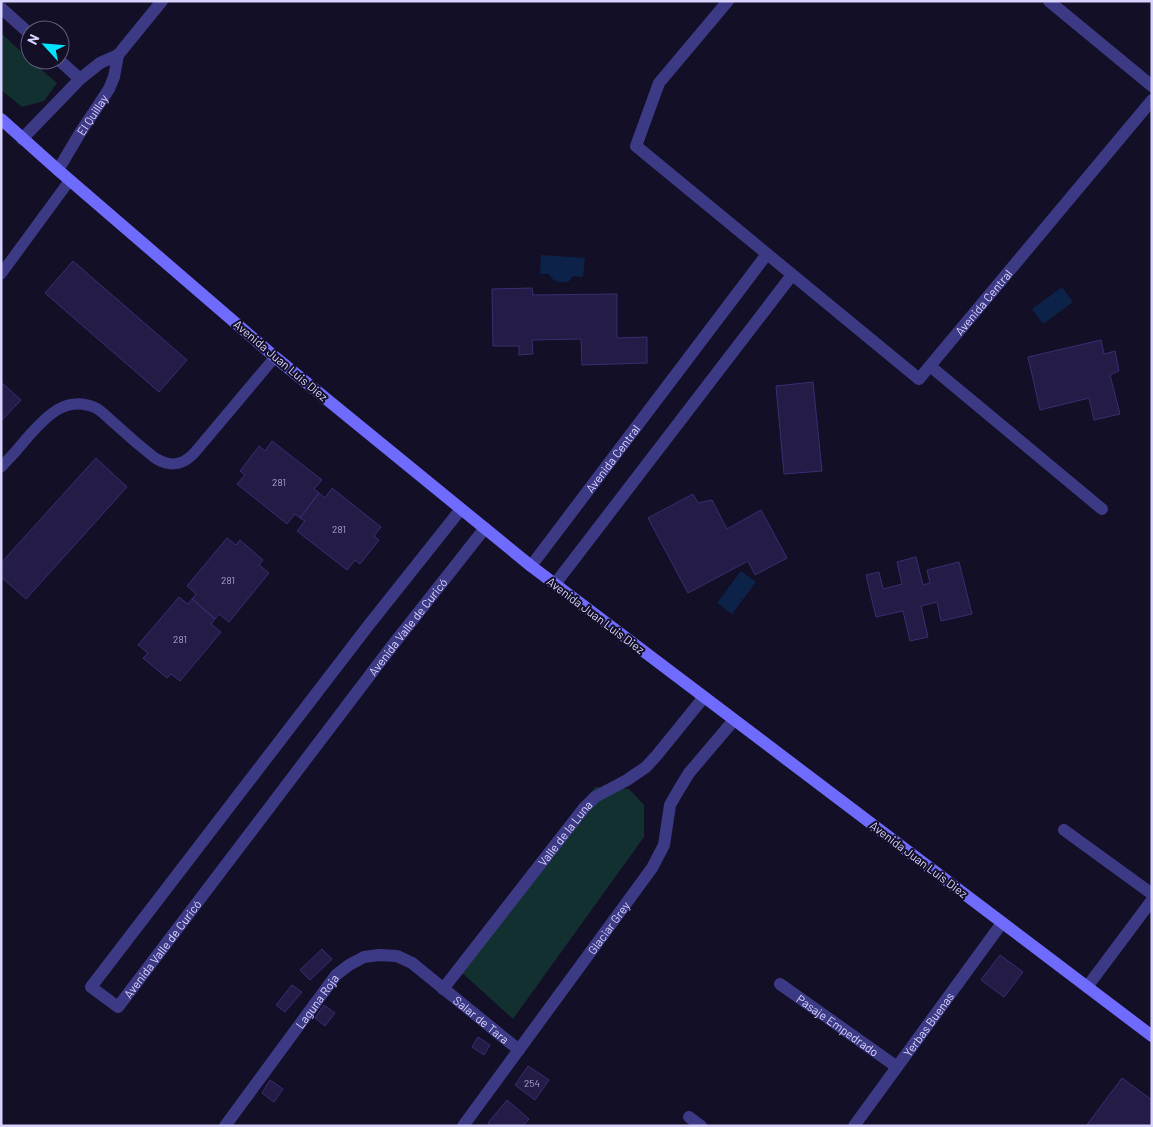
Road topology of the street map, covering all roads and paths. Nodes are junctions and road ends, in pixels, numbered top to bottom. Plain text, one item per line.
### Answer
1 (162, 1) edge
2 (728, 1) edge
3 (1048, 1) edge
4 (1, 8) edge
5 (20, 25) edge
6 (118, 55) junction
7 (70, 70) edge
8 (80, 79) junction
9 (1152, 86) edge
10 (1152, 100) edge
11 (1, 119) edge
12 (22, 139) junction
13 (58, 170) junction
14 (70, 180) junction
15 (767, 254) junction
16 (1, 274) edge
17 (792, 275) junction
18 (275, 357) junction
19 (930, 366) junction
20 (1, 467) edge
21 (1102, 508) dead end
22 (461, 509) junction
23 (485, 528) junction
24 (531, 566) junction
25 (555, 584) junction
26 (704, 697) junction
27 (734, 720) junction
28 (1064, 830) dead end
29 (1152, 894) edge
30 (1152, 900) edge
31 (1002, 923) junction
32 (780, 984) dead end
33 (1087, 987) junction
34 (443, 989) junction
35 (1152, 1036) edge
36 (520, 1050) junction
37 (897, 1067) junction
38 (689, 1117) dead end
39 (225, 1126) edge
40 (463, 1126) edge
41 (701, 1126) edge
42 (854, 1126) edge

1 - 6 street, El Quillay
2 - 15 street, Avenida Central
3 - 9 street
4 - 5 street
6 - 8 street, El Quillay
6 - 13 street, El Quillay
7 - 8 street
8 - 12 street, El Quillay
10 - 19 street, Avenida Central
11 - 12 main road, Avenida Juan Luis Diez
12 - 13 main road, Avenida Juan Luis Diez
13 - 14 main road, Avenida Juan Luis Diez
14 - 16 lane
14 - 18 main road, Avenida Juan Luis Diez
15 - 17 street, Avenida Central
15 - 24 street, Avenida Central
17 - 19 street, Avenida Central
17 - 25 street
18 - 20 lane
18 - 22 main road, Avenida Juan Luis Diez
19 - 21 street
22 - 23 main road, Avenida Juan Luis Diez
22 - 23 street, Avenida Valle de Curicó
23 - 24 main road, Avenida Juan Luis Diez
24 - 25 main road, Avenida Juan Luis Diez
25 - 26 main road, Avenida Juan Luis Diez
26 - 27 main road, Avenida Juan Luis Diez
26 - 34 street, Valle de la Luna
27 - 31 main road, Avenida Juan Luis Diez
27 - 36 street, Glaciar Grey
28 - 29 street
30 - 33 street
31 - 33 main road, Avenida Juan Luis Diez
31 - 37 street, Yerbas Buenas
32 - 37 street, Pasaje Empedrado
33 - 35 main road, Avenida Juan Luis Diez
34 - 36 street, Salar de Tara
34 - 39 street, Laguna Roja
36 - 40 street, Glaciar Grey
37 - 42 street, Yerbas Buenas
38 - 41 street

